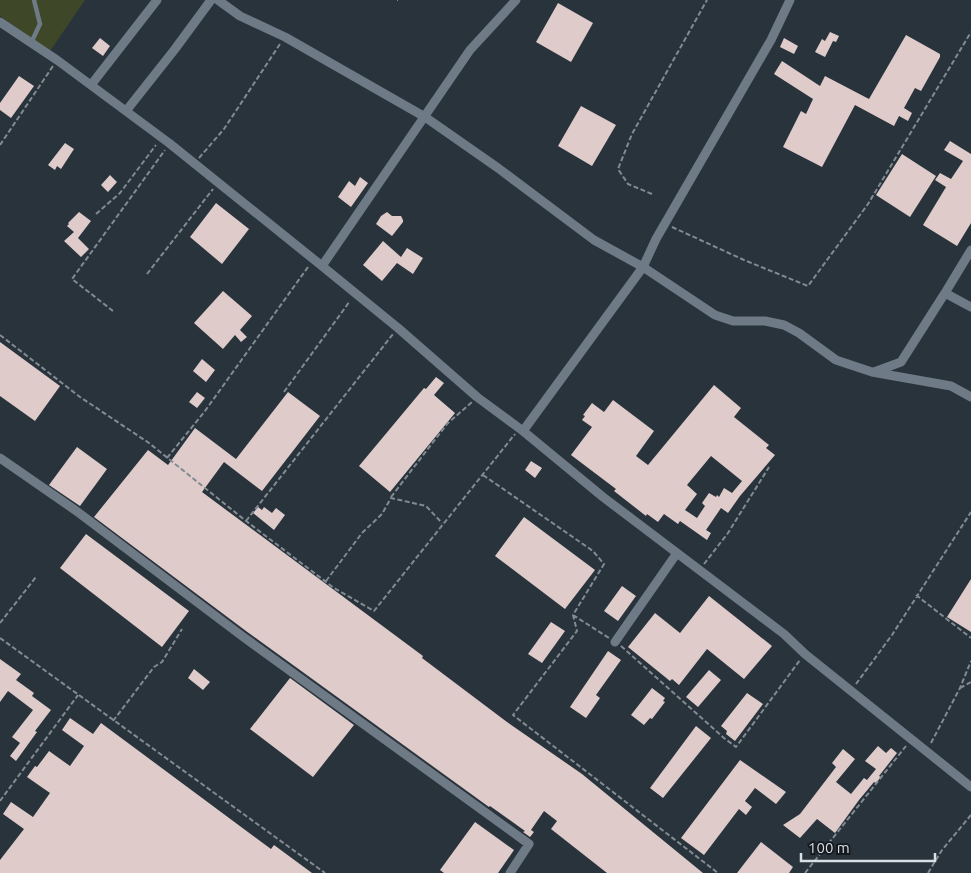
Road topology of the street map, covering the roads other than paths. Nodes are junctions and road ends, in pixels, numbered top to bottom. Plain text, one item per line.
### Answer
1 (34, 0) edge
2 (157, 0) edge
3 (211, 0) edge
4 (218, 0) edge
5 (516, 0) edge
6 (790, 0) edge
7 (0, 22) edge
8 (31, 43) junction
9 (91, 85) junction
10 (126, 110) junction
11 (425, 117) junction
12 (971, 250) edge
13 (322, 266) junction
14 (643, 267) junction
15 (945, 293) junction
16 (971, 307) edge
17 (872, 372) junction
18 (971, 397) edge
19 (521, 430) junction
20 (0, 458) edge
21 (677, 553) junction
22 (615, 642) road end
23 (971, 787) edge
24 (510, 873) edge

1 - 8 lane
2 - 9 street
3 - 10 street
4 - 11 street
5 - 11 street
6 - 14 street
7 - 8 street
8 - 9 street
9 - 10 street
10 - 13 street
11 - 13 street
11 - 14 street
12 - 15 street
13 - 19 street
14 - 17 street
14 - 19 street
15 - 16 street
15 - 17 street
17 - 18 street
19 - 21 street
20 - 24 street
21 - 22 street
21 - 23 street

